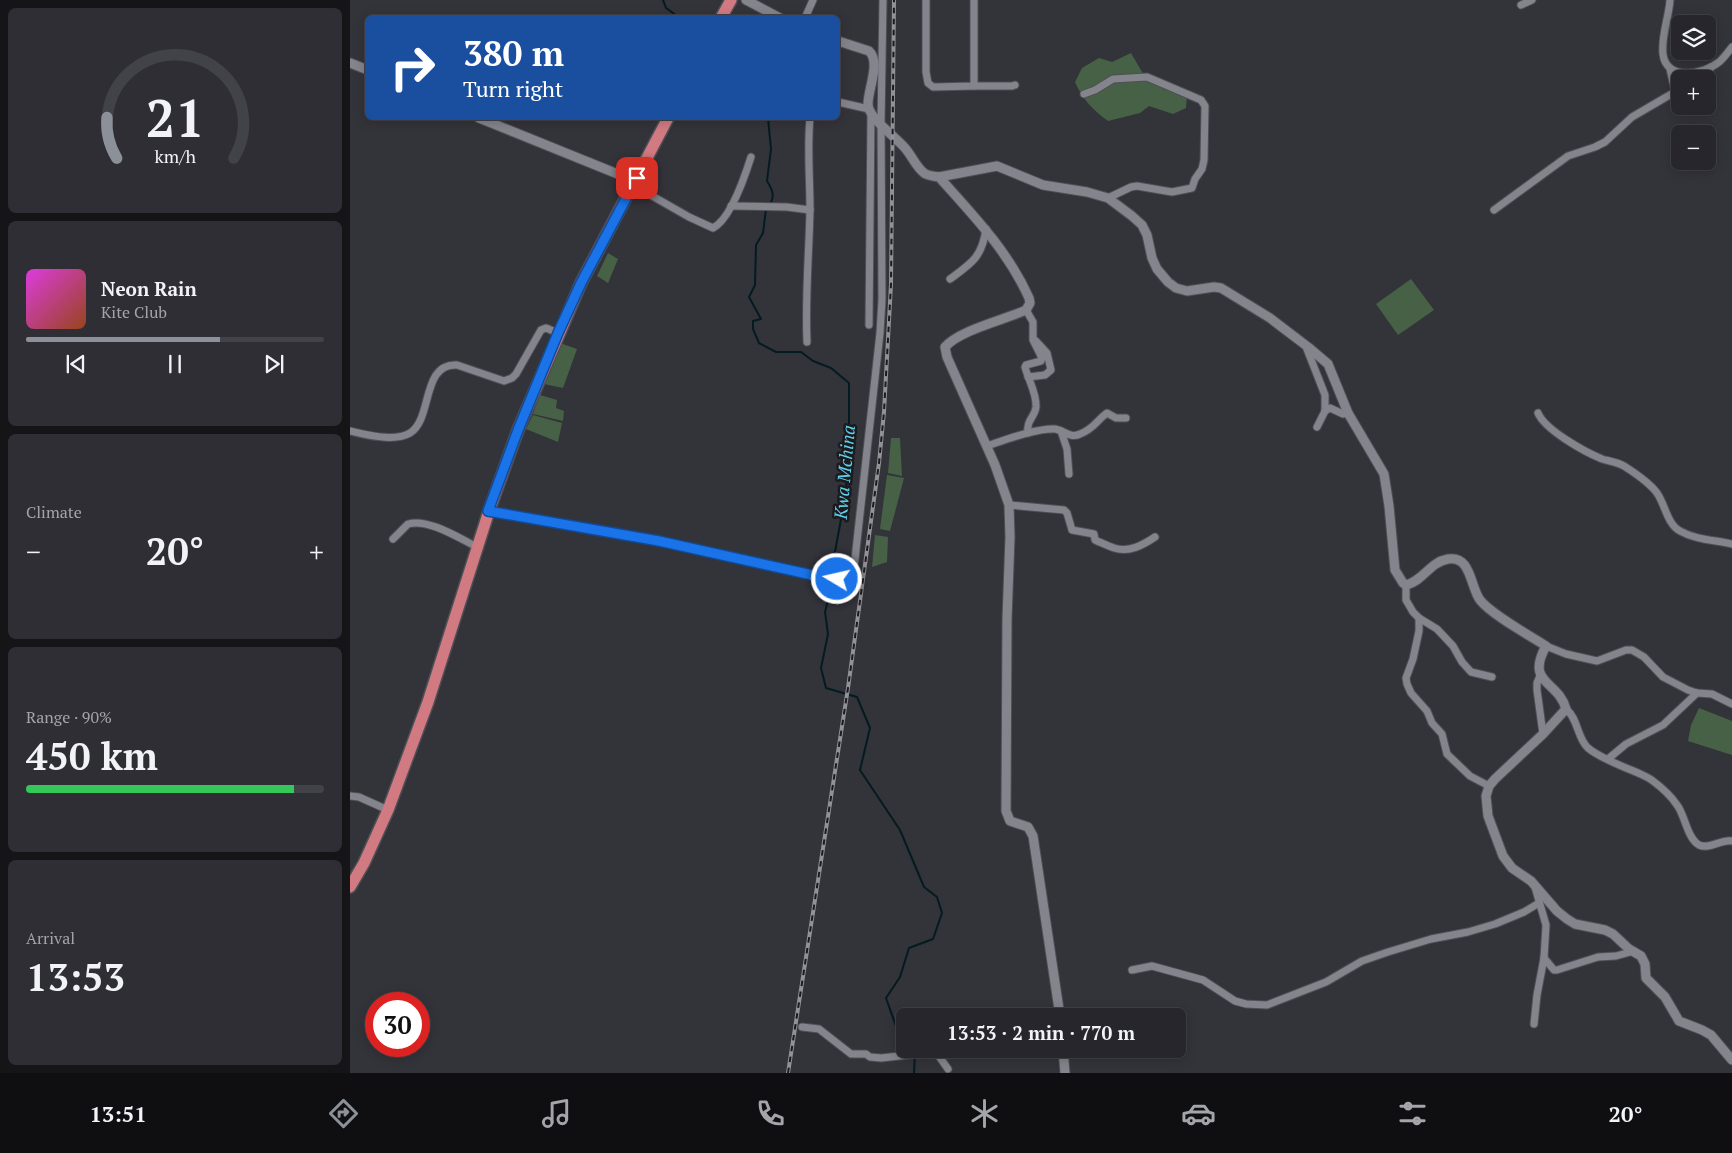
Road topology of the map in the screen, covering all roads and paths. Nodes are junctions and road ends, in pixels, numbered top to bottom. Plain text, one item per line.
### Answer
1 (731, 0) edge
2 (746, 0) edge
3 (813, 0) edge
4 (883, 0) edge
5 (926, 0) edge
6 (974, 0) edge
7 (1532, 0) edge
8 (1670, 0) edge
9 (1521, 5) dead end
10 (723, 15) edge
11 (774, 15) edge
12 (806, 15) edge
13 (840, 42) edge
14 (1732, 47) edge
15 (350, 63) edge
16 (1711, 67) junction
17 (1670, 68) joint
18 (365, 69) edge
19 (1710, 70) edge
20 (1015, 84) dead end
21 (974, 86) junction
22 (1084, 94) dead end
23 (1671, 94) edge
24 (840, 103) edge
25 (870, 111) junction
26 (484, 120) edge
27 (667, 120) edge
28 (810, 120) edge
29 (881, 123) junction
30 (752, 157) dead end
31 (939, 177) junction
32 (634, 183) junction
33 (1108, 198) junction
34 (731, 206) junction
35 (810, 210) junction
36 (1494, 210) dead end
37 (986, 229) junction
38 (950, 279) dead end
39 (1026, 310) junction
40 (870, 325) dead end
41 (558, 333) junction
42 (1033, 336) junction
43 (807, 342) dead end
44 (1304, 344) junction
45 (1028, 377) junction
46 (1325, 410) junction
47 (1348, 413) junction
48 (1538, 413) dead end
49 (1126, 418) dead end
50 (1317, 427) dead end
51 (350, 431) edge
52 (1060, 431) junction
53 (1028, 433) junction
54 (987, 446) junction
55 (1069, 474) dead end
56 (1009, 506) junction
57 (488, 511) junction
58 (1155, 538) dead end
59 (393, 539) dead end
60 (1732, 544) edge
61 (477, 547) junction
62 (1406, 585) junction
63 (1418, 618) junction
64 (1546, 646) junction
65 (1540, 676) junction
66 (1492, 677) dead end
67 (1697, 693) junction
68 (1732, 704) edge
69 (1566, 709) junction
70 (1543, 734) junction
71 (1608, 759) junction
72 (1489, 786) junction
73 (350, 796) edge
74 (388, 810) junction
75 (1732, 841) edge
76 (1535, 887) junction
77 (350, 888) edge
78 (1539, 903) junction
79 (1634, 951) junction
80 (1544, 958) junction
81 (1132, 970) dead end
82 (1059, 1008) edge
83 (1534, 1024) dead end
84 (802, 1027) dead end
85 (1064, 1058) edge
86 (1732, 1060) edge
87 (948, 1069) dead end
88 (1065, 1073) edge

1 - 10 highway
2 - 11 street
3 - 12 street
4 - 29 street
5 - 21 street
6 - 21 street
7 - 9 street
8 - 17 street
13 - 25 street
14 - 16 street
15 - 18 street
16 - 17 street
16 - 19 street
20 - 21 street
22 - 33 street
23 - 36 street
24 - 25 street
25 - 29 street
25 - 40 street
26 - 32 street
27 - 32 highway
28 - 35 street
29 - 31 street
29 - 57 street
30 - 34 street
31 - 33 street
31 - 37 street
32 - 34 street
32 - 41 highway
33 - 44 street
34 - 35 street
35 - 43 street
37 - 38 street
37 - 39 street
39 - 42 street
39 - 54 street
41 - 51 street
41 - 57 highway
42 - 45 street
42 - 45 street
44 - 46 street
44 - 47 street
45 - 53 street
46 - 47 street
46 - 50 street
47 - 62 street
48 - 60 street
49 - 52 street
52 - 53 street
52 - 55 street
53 - 54 street
54 - 56 street
56 - 58 street
56 - 82 street
57 - 61 highway
59 - 61 street
61 - 74 highway
62 - 63 street
62 - 64 street
63 - 66 street
63 - 72 street
64 - 65 street
64 - 67 street
65 - 69 street
65 - 70 street
67 - 68 street
67 - 71 street
69 - 70 street
69 - 71 street
70 - 72 street
71 - 75 street
72 - 76 street
73 - 74 street
74 - 77 highway
76 - 78 street
76 - 79 street
78 - 80 street
78 - 81 street
79 - 80 street
79 - 86 street
80 - 83 street
84 - 87 street
85 - 88 street

